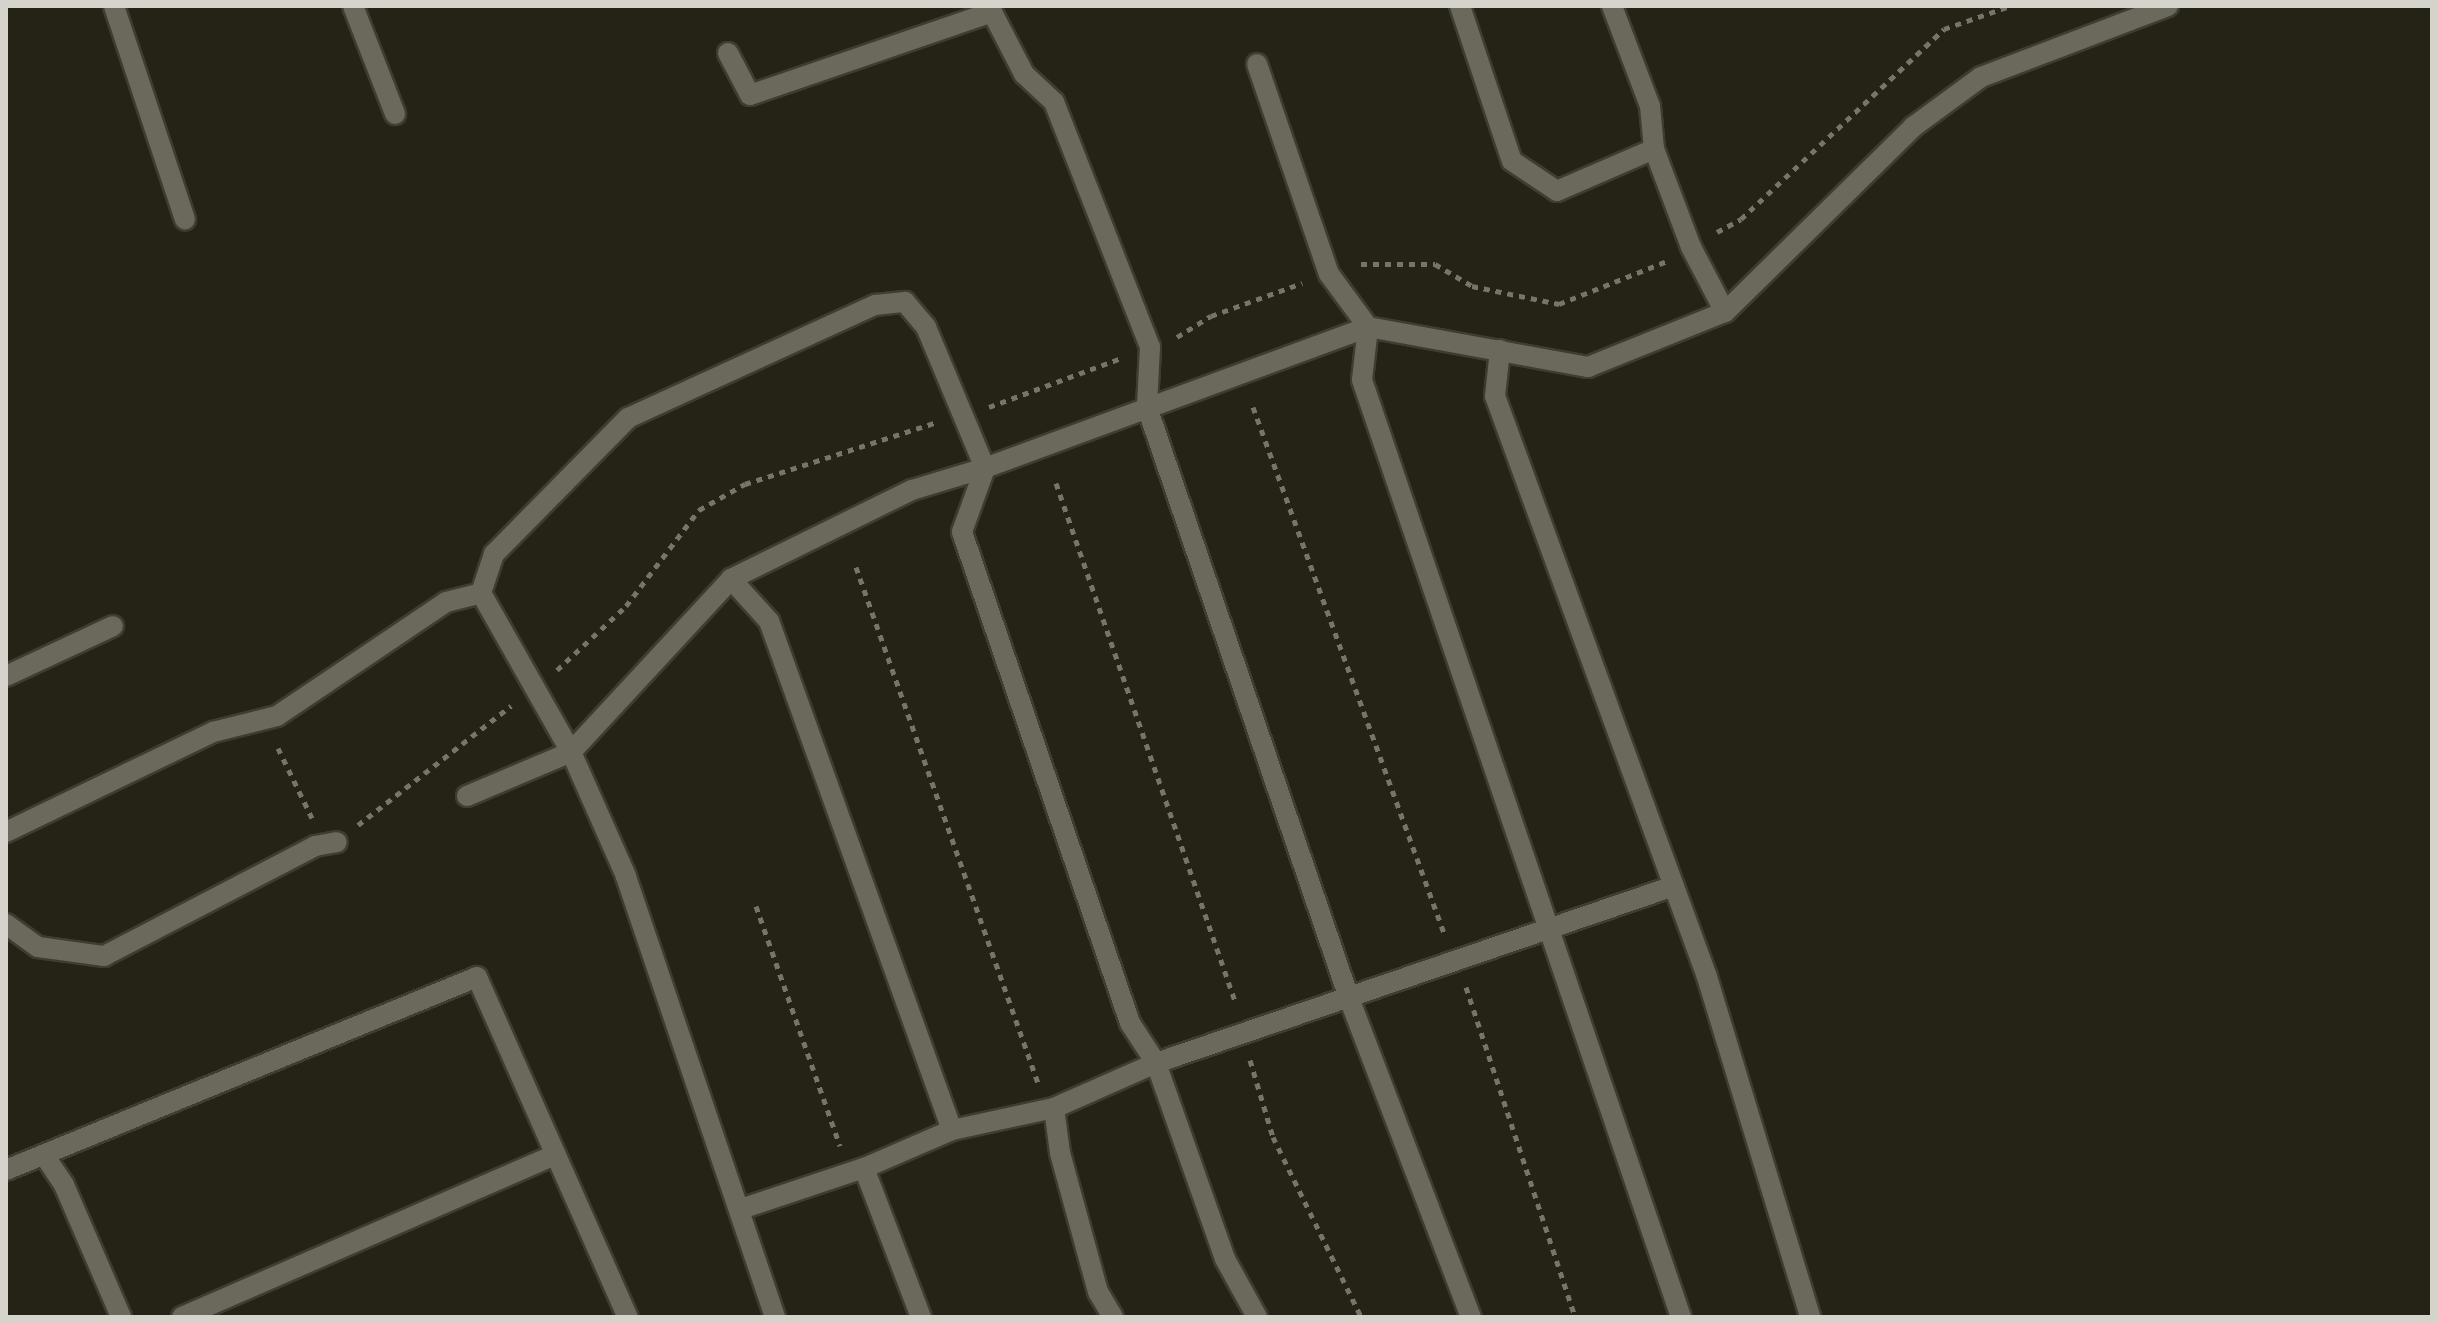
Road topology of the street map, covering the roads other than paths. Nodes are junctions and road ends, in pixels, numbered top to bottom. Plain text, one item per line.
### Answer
1 (114, 6) edge
2 (353, 6) edge
3 (1460, 6) edge
4 (1612, 6) edge
5 (2168, 6) edge
6 (728, 53) dead end
7 (1257, 64) dead end
8 (395, 114) dead end
9 (1654, 149) junction
10 (185, 220) dead end
11 (1725, 312) junction
12 (1368, 327) junction
13 (1500, 350) junction
14 (1147, 407) junction
15 (985, 468) junction
16 (731, 579) junction
17 (481, 593) junction
18 (113, 626) dead end
19 (6, 676) edge
20 (571, 752) junction
21 (467, 796) dead end
22 (6, 832) edge
23 (337, 842) road end
24 (1674, 886) junction
25 (6, 924) edge
26 (1549, 929) junction
27 (1349, 998) junction
28 (1156, 1063) junction
29 (1054, 1108) junction
30 (952, 1130) junction
31 (44, 1155) junction
32 (555, 1155) junction
33 (864, 1168) junction
34 (6, 1170) edge
35 (741, 1209) junction
36 (121, 1317) edge
37 (182, 1317) edge
38 (628, 1317) edge
39 (775, 1317) edge
40 (921, 1317) edge
41 (1113, 1317) edge
42 (1257, 1317) edge
43 (1471, 1317) edge
44 (1681, 1317) edge
45 (1810, 1317) edge

1 - 10 street
2 - 8 street
3 - 9 street
4 - 9 street
5 - 11 street
6 - 14 street
7 - 12 street
9 - 11 street
11 - 13 street
12 - 13 street
12 - 14 street
12 - 26 street
13 - 24 street
14 - 15 street
14 - 27 street
15 - 16 street
15 - 17 street
15 - 28 street
16 - 20 street
16 - 30 street
17 - 20 street
17 - 22 street
18 - 19 street
20 - 21 street
20 - 35 street
23 - 25 street
24 - 26 street
24 - 45 street
26 - 27 street
26 - 44 street
27 - 28 street
27 - 43 street
28 - 29 street
28 - 42 street
29 - 30 street
29 - 41 street
30 - 33 street
31 - 32 street
31 - 34 street
31 - 36 street
32 - 37 street
32 - 38 street
33 - 35 street
33 - 40 street
35 - 39 street

